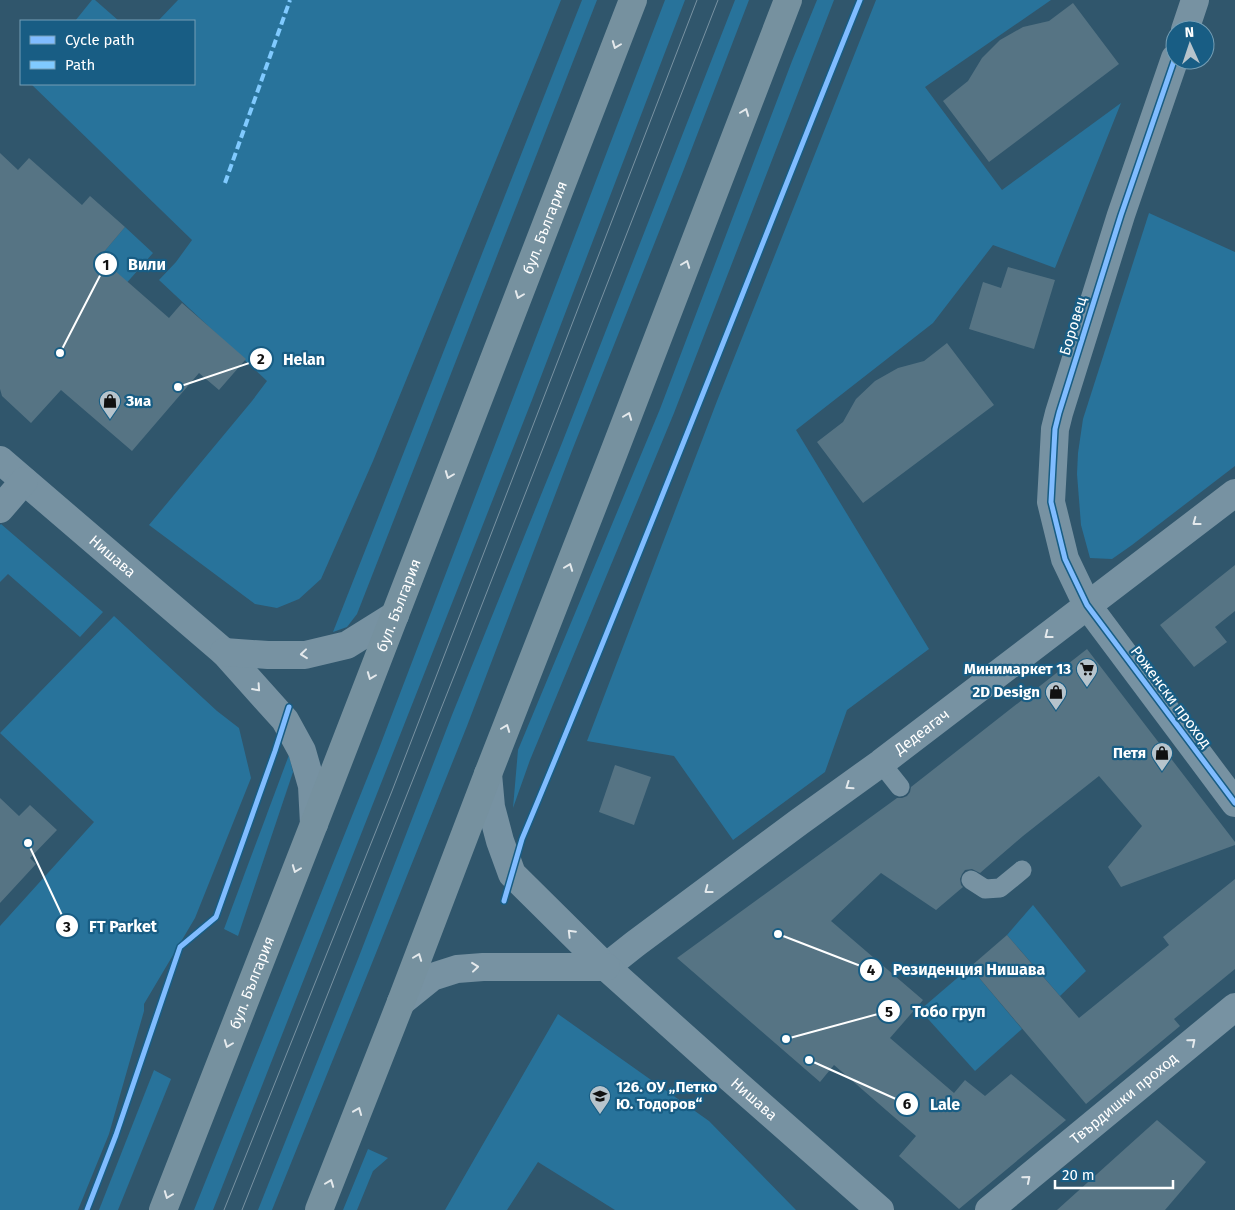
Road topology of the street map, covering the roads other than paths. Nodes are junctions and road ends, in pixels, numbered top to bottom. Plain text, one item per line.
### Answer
1 (633, 0) edge
2 (788, 0) edge
3 (1195, 0) edge
4 (1188, 20) edge
5 (1171, 70) edge
6 (0, 460) edge
7 (24, 481) junction
8 (1235, 493) edge
9 (0, 508) edge
10 (1087, 605) junction
11 (395, 615) junction
12 (224, 652) junction
13 (881, 764) junction
14 (488, 774) junction
15 (900, 787) dead end
16 (1235, 803) edge
17 (314, 824) junction
18 (1022, 870) dead end
19 (971, 880) dead end
20 (606, 967) junction
21 (401, 1002) junction
22 (1235, 1007) edge
23 (163, 1210) edge
24 (319, 1210) edge
25 (880, 1210) edge
26 (989, 1210) edge

1 -> 11 main road, бул. България
14 -> 2 main road
3 - 4 street
5 - 10 street, Боровец
6 - 7 street, Нишава
7 - 9 street
7 - 12 street, Нишава
8 -> 10 street, Дедеагач
10 -> 13 street, Дедеагач
10 - 16 street, Роженски проход
11 -> 12 street
11 -> 17 main road, бул. България
12 -> 17 street, Нишава
13 - 15 lane
13 -> 20 street, Дедеагач
20 -> 14 street, Нишава
21 -> 14 main road
17 -> 23 main road, бул. България
18 - 19 lane
21 -> 20 street
20 - 25 street, Нишава
24 -> 21 main road
26 -> 22 street, Твърдишки проход

